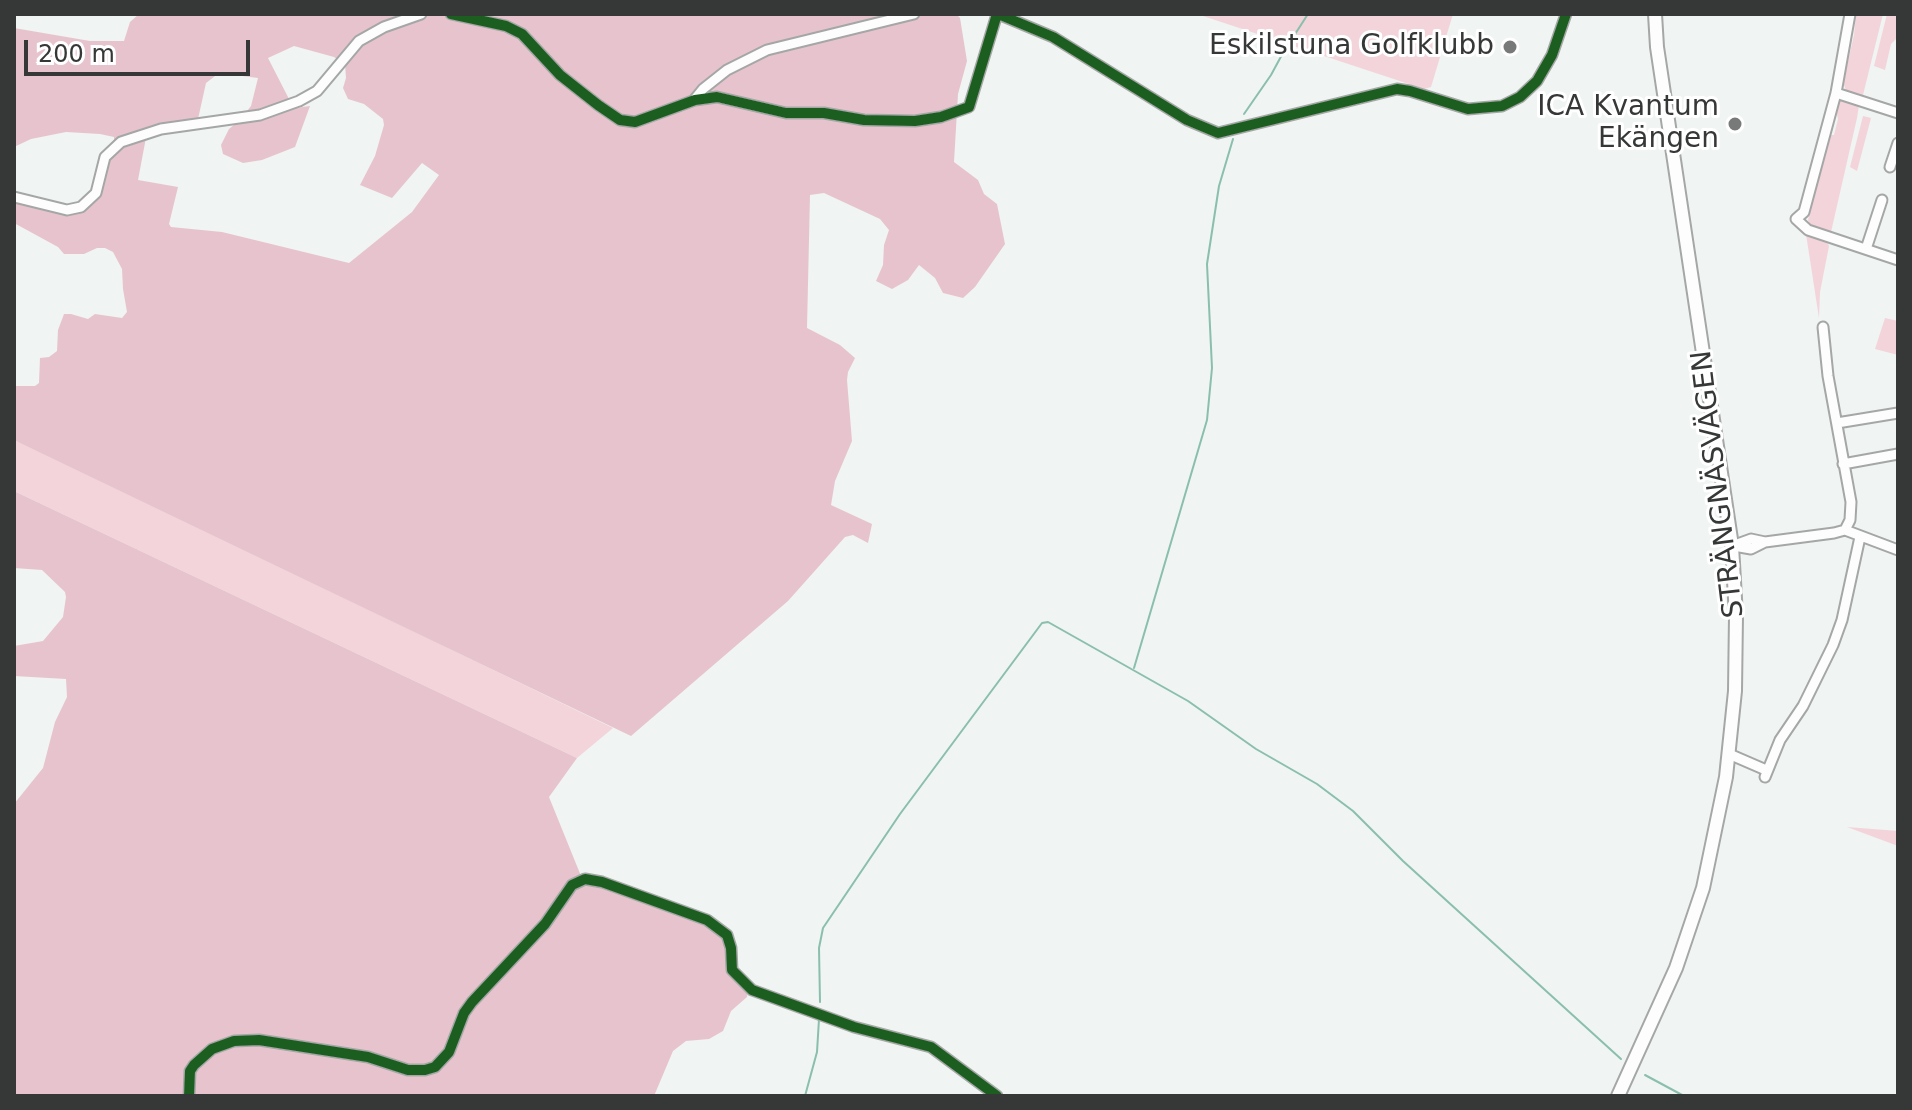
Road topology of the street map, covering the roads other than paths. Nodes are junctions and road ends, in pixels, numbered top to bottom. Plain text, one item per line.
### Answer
1 (421, 14) edge
2 (451, 14) edge
3 (914, 14) edge
4 (998, 14) edge
5 (1566, 14) edge
6 (1648, 14) edge
7 (1655, 14) edge
8 (1850, 14) edge
9 (1657, 47) junction
10 (1836, 93) junction
11 (694, 100) junction
12 (1898, 113) edge
13 (1898, 143) edge
14 (1890, 167) dead end
15 (14, 197) edge
16 (1882, 200) dead end
17 (1866, 249) junction
18 (1898, 260) edge
19 (1823, 327) dead end
20 (1898, 413) edge
21 (1837, 423) junction
22 (1898, 454) edge
23 (1843, 464) junction
24 (1845, 530) junction
25 (1860, 537) junction
26 (1732, 546) junction
27 (1898, 550) edge
28 (1729, 754) junction
29 (189, 1096) edge
30 (997, 1096) edge
31 (1618, 1096) edge

1 - 15 street
2 - 11 street
3 - 11 street
4 - 5 street
4 - 11 street
6 - 9 main road, STRÄNGNÄSVÄGEN
7 - 9 main road, STRÄNGNÄSVÄGEN
8 - 10 street
9 - 26 main road, STRÄNGNÄSVÄGEN
10 - 12 street
10 - 17 street
13 - 14 street
16 - 17 street
17 - 18 street
19 - 21 street
20 - 21 street
21 - 23 street
22 - 23 street
23 - 24 street
24 - 25 street
24 - 26 street
25 - 27 street
25 - 28 street
26 - 28 main road, STRÄNGNÄSVÄGEN
28 - 31 main road, STRÄNGNÄSVÄGEN
29 - 30 street

